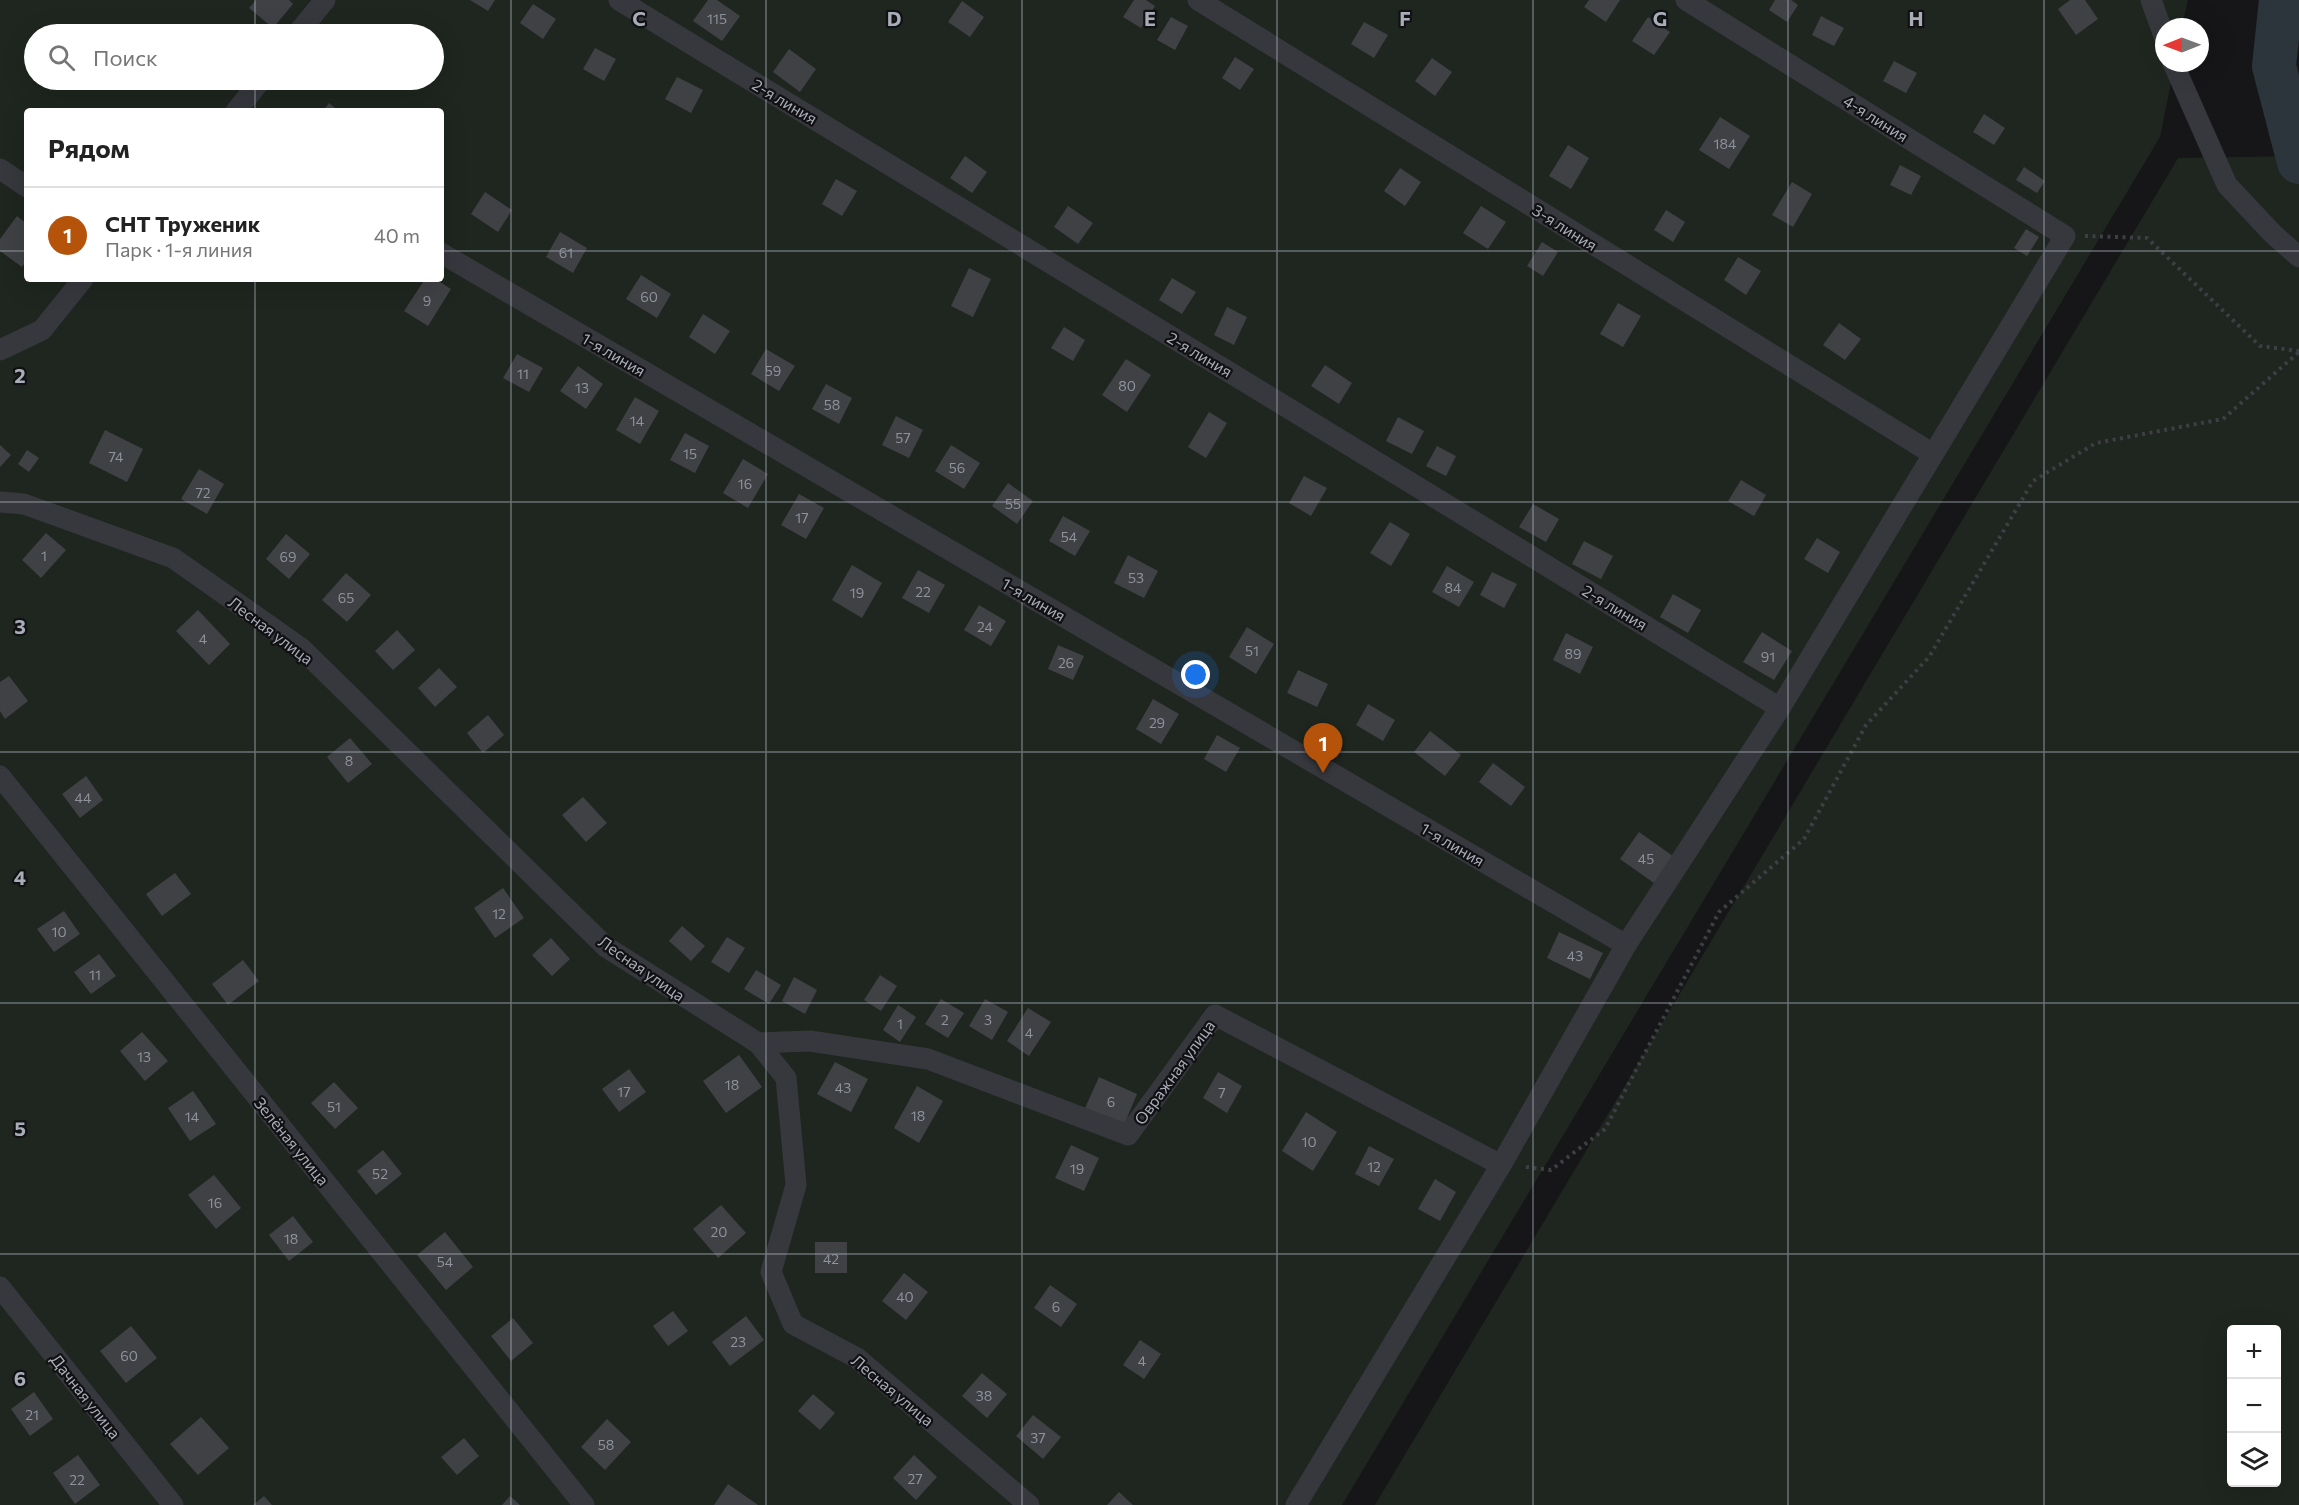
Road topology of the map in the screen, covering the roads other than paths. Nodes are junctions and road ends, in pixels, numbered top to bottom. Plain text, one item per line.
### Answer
1 (619, 0) edge
2 (1198, 0) edge
3 (1686, 0) edge
4 (2151, 0) edge
5 (322, 1) edge
6 (2158, 18) edge
7 (305, 24) edge
8 (2177, 72) edge
9 (253, 90) edge
10 (238, 108) edge
11 (0, 169) edge
12 (24, 186) edge
13 (444, 255) edge
14 (2299, 257) edge
15 (81, 282) edge
16 (42, 330) junction
17 (0, 337) edge
18 (0, 350) edge
19 (1933, 454) junction
20 (0, 502) edge
21 (1780, 708) junction
22 (0, 776) edge
23 (1626, 945) junction
24 (758, 1043) junction
25 (1501, 1165) junction
26 (0, 1287) edge
27 (173, 1505) edge
28 (584, 1505) edge
29 (1029, 1505) edge
30 (1296, 1505) edge

1 - 21 street, 2-я линия
2 - 19 street, 3-я линия
3 - 19 street, 4-я линия
4 - 6 street
5 - 7 street
8 - 14 street
9 - 10 street
11 - 12 street
13 - 23 street, 1-я линия
15 - 16 street
16 - 17 street
16 - 18 street
19 - 21 street
20 - 24 street, Лесная улица
21 - 23 street
22 - 28 street, Зелёная улица
23 - 25 street
24 - 25 street, Овражная улица
24 - 29 street, Лесная улица
25 - 30 street
26 - 27 street, Дачная улица

